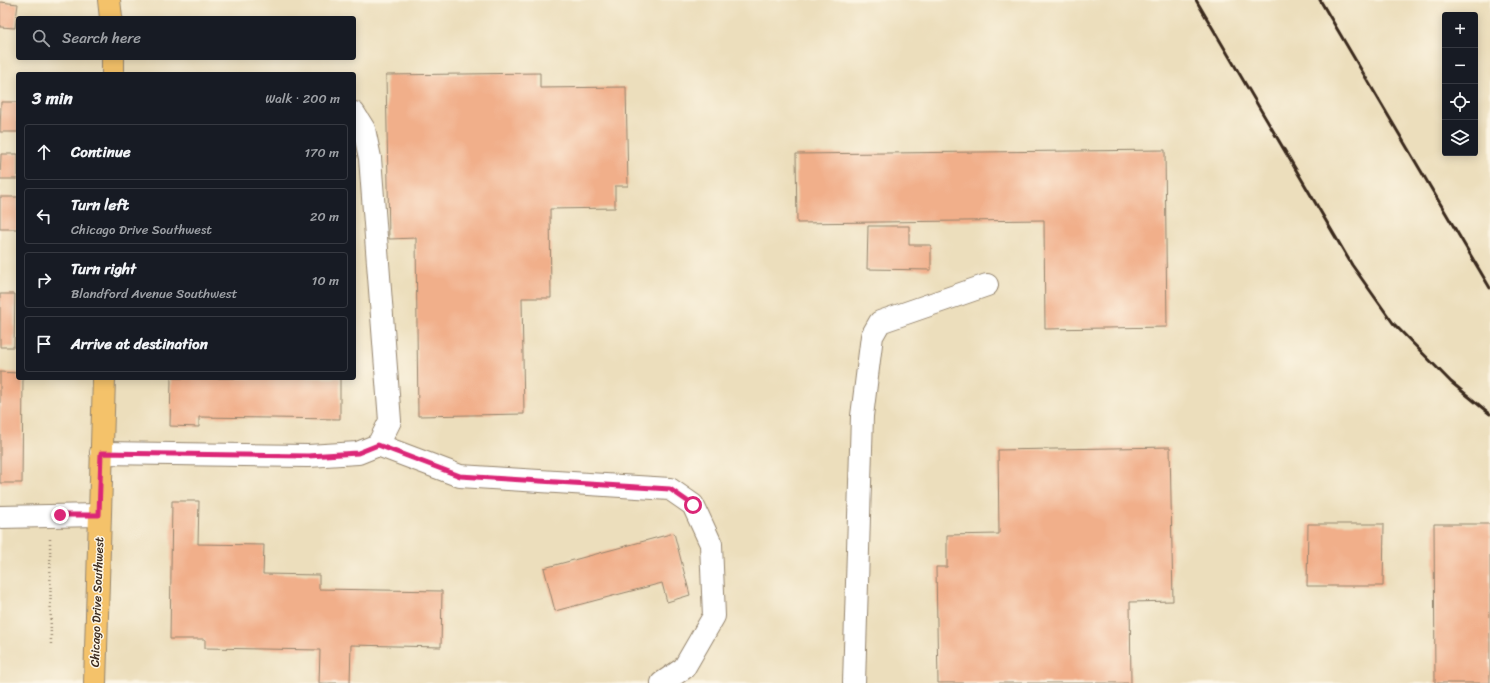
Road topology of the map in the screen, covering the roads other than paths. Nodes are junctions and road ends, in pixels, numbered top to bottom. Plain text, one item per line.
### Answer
1 (109, 0) edge
2 (111, 16) edge
3 (113, 60) edge
4 (113, 72) edge
5 (356, 116) edge
6 (987, 285) dead end
7 (104, 380) edge
8 (378, 445) junction
9 (101, 453) junction
10 (99, 515) junction
11 (0, 517) edge
12 (94, 683) edge
13 (662, 683) edge
14 (854, 683) edge

1 - 2 main road
3 - 4 main road
5 - 8 street
6 - 14 street
7 - 9 main road, Chicago Drive Southwest
8 - 9 street
8 - 13 street
9 - 10 main road, Chicago Drive Southwest
10 - 11 street
10 - 12 main road, Chicago Drive Southwest

